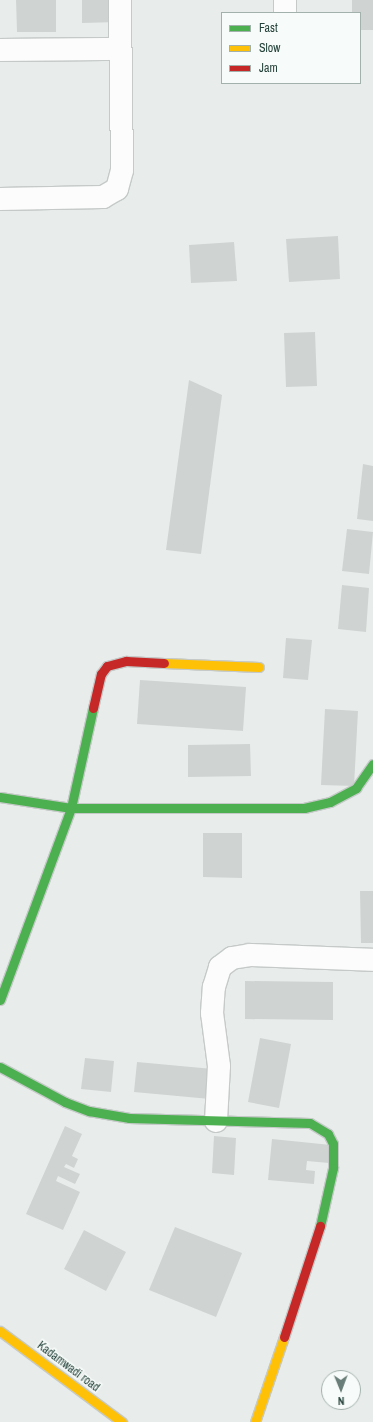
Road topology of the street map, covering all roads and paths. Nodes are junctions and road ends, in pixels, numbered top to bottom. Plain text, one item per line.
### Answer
1 (120, 0) edge
2 (285, 0) edge
3 (285, 12) edge
4 (120, 49) junction
5 (0, 50) edge
6 (0, 199) edge
7 (259, 667) dead end
8 (373, 764) edge
9 (0, 797) edge
10 (71, 808) junction
11 (373, 960) edge
12 (0, 1000) edge
13 (0, 1067) edge
14 (216, 1120) junction
15 (0, 1331) edge
16 (122, 1422) edge
17 (255, 1422) edge

1 - 4 street
2 - 3 street
4 - 5 street
4 - 6 street
7 - 10 street
8 - 10 street
9 - 10 street
10 - 12 street
11 - 14 street
13 - 14 street
14 - 17 street
15 - 16 street, Kadamwadi road

